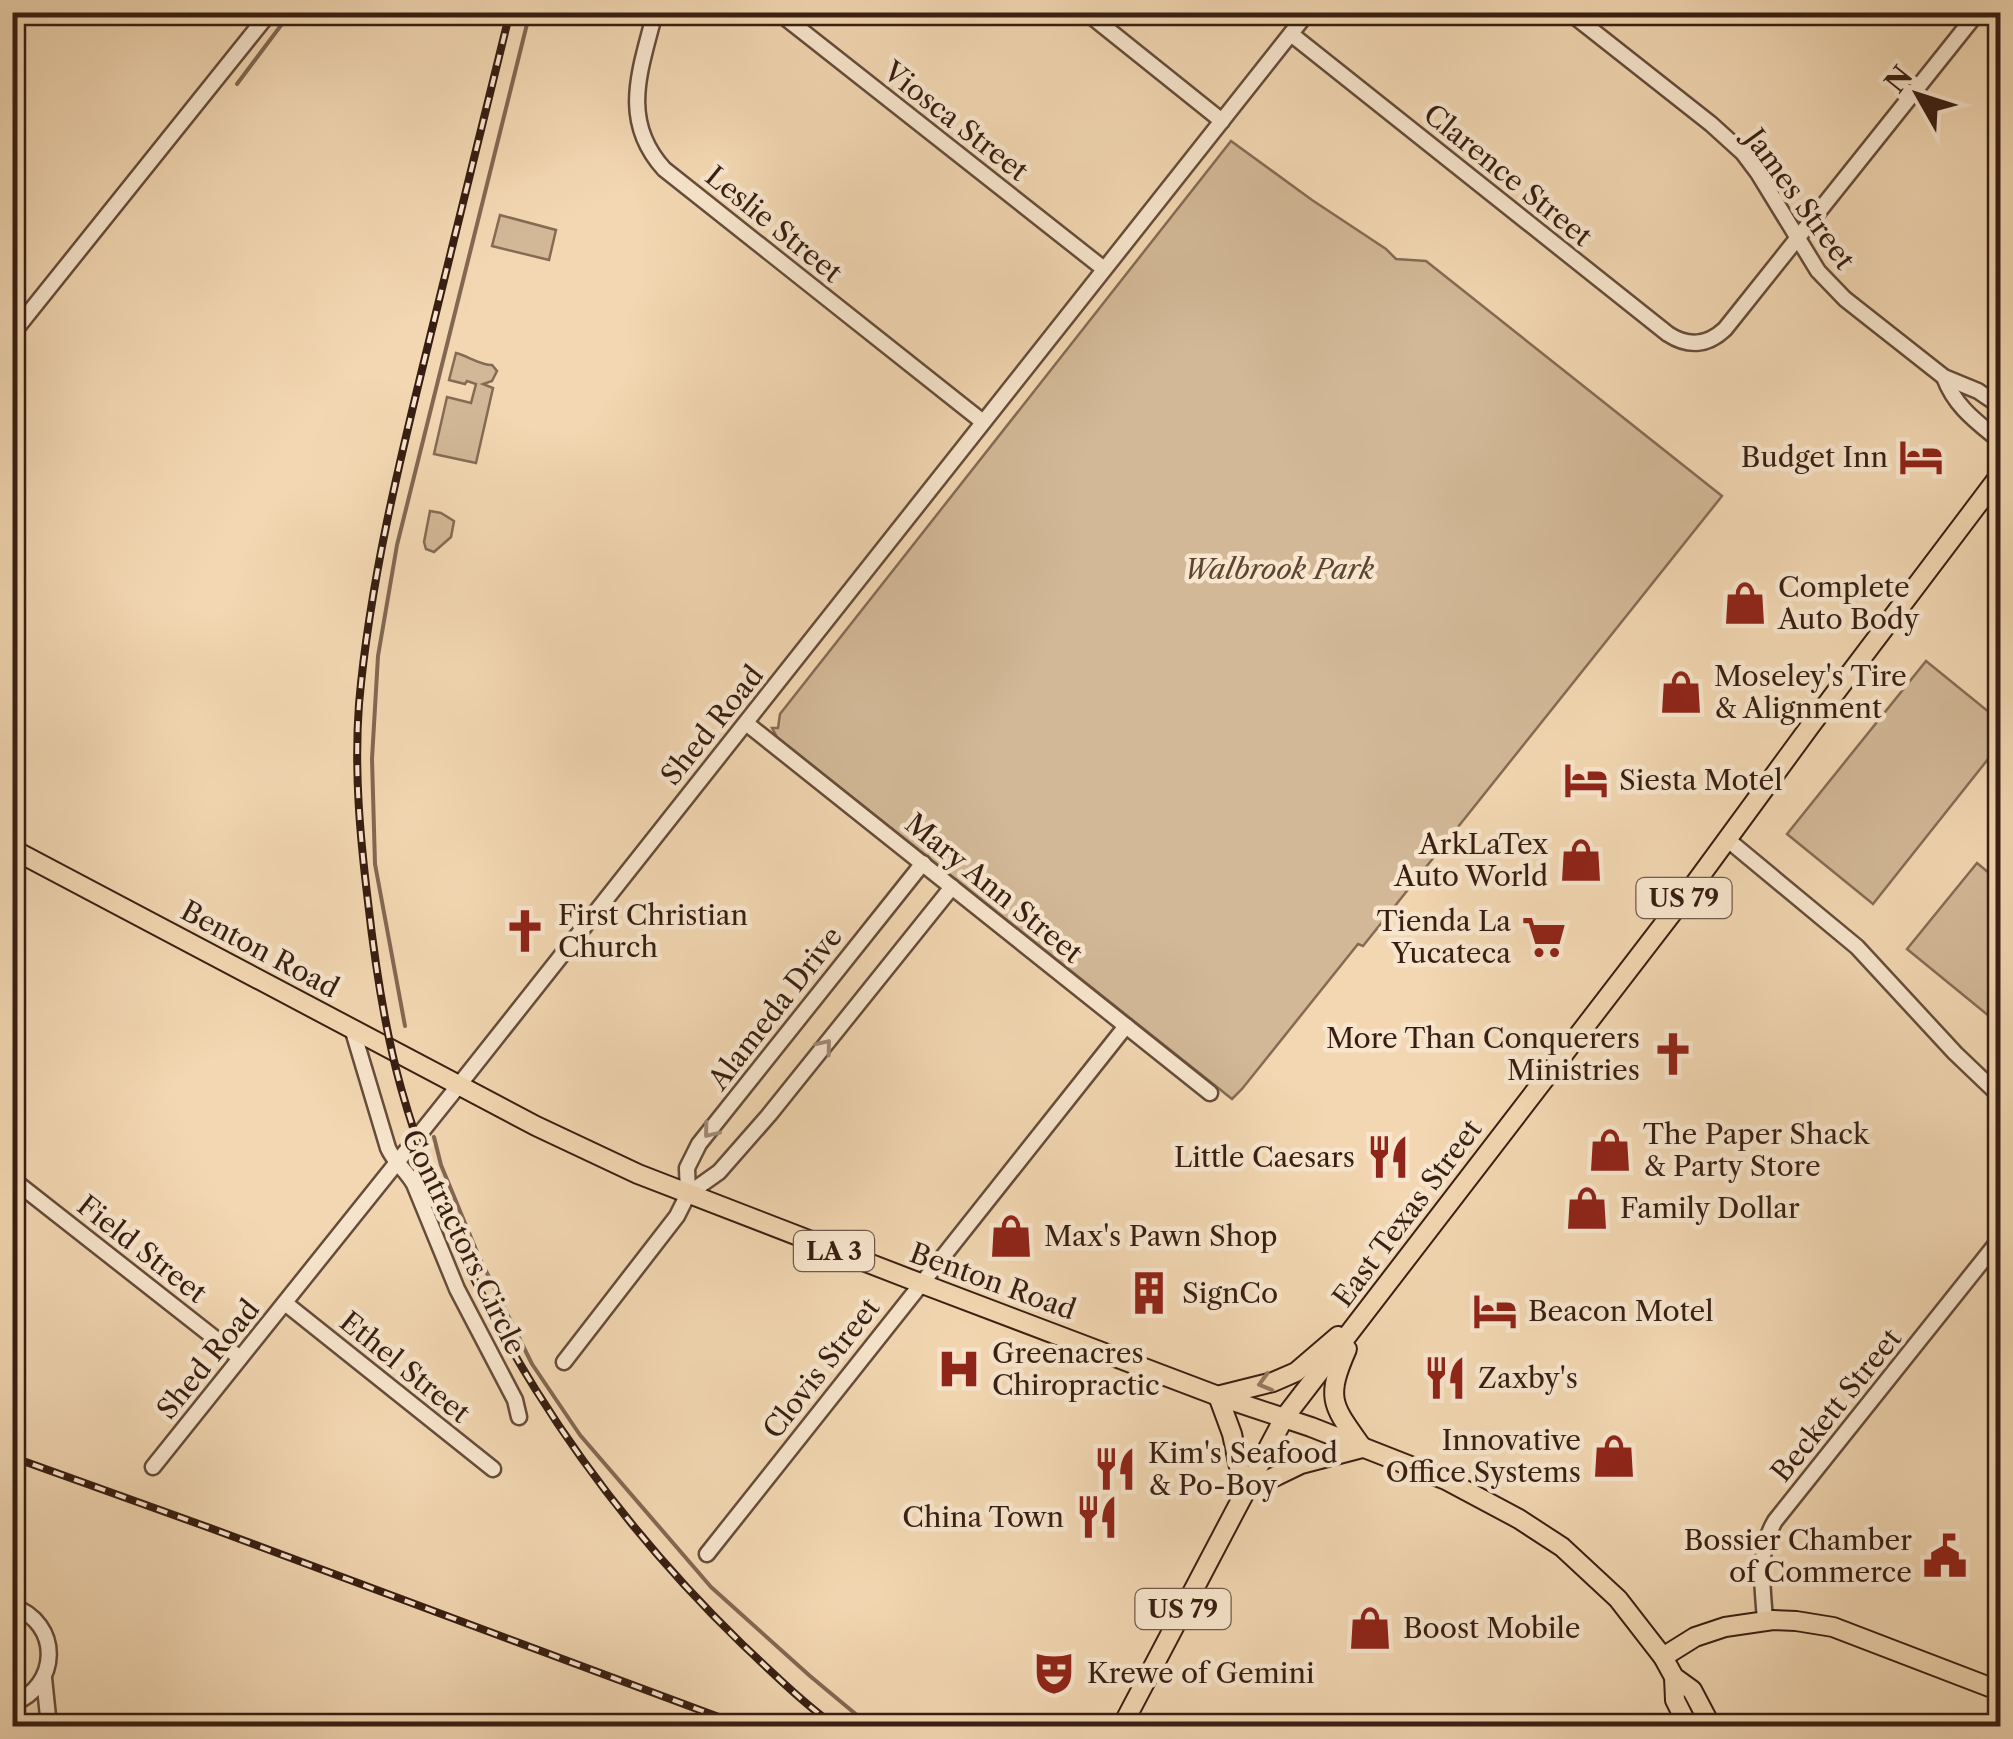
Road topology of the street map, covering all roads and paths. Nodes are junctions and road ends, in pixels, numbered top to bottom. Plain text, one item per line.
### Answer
1 (270, 12) edge
2 (655, 12) edge
3 (778, 12) edge
4 (1086, 12) edge
5 (1308, 12) edge
6 (1569, 12) edge
7 (1978, 12) edge
8 (1291, 34) junction
9 (1222, 121) junction
10 (1798, 239) junction
11 (1104, 269) junction
12 (12, 334) edge
13 (1944, 378) junction
14 (2000, 406) edge
15 (983, 422) junction
16 (2000, 440) edge
17 (2000, 475) edge
18 (746, 723) junction
19 (1728, 840) junction
20 (12, 849) edge
21 (923, 863) junction
22 (952, 886) junction
23 (1126, 1026) junction
24 (352, 1028) junction
25 (460, 1085) junction
26 (1210, 1093) dead end
27 (2000, 1096) edge
28 (397, 1163) junction
29 (12, 1178) edge
30 (688, 1194) junction
31 (2000, 1240) edge
32 (920, 1283) junction
33 (285, 1303) junction
34 (1362, 1317) junction
35 (240, 1358) junction
36 (564, 1362) dead end
37 (1218, 1396) junction
38 (519, 1418) dead end
39 (1284, 1418) junction
40 (1362, 1448) junction
41 (153, 1467) dead end
42 (493, 1470) dead end
43 (1244, 1491) junction
44 (707, 1554) dead end
45 (12, 1606) edge
46 (1766, 1621) junction
47 (1663, 1657) junction
48 (1674, 1677) junction
49 (44, 1678) junction
50 (2000, 1691) edge
51 (12, 1704) edge
52 (49, 1726) edge
53 (1122, 1726) edge
54 (1688, 1726) edge
55 (1711, 1726) edge

1 - 12 street
2 - 15 street, Leslie Street
3 - 11 street, Viosca Street
4 - 9 street
5 - 8 street, Shed Road
6 - 10 street, James Street
7 - 10 street
8 - 9 street, Shed Road
8 - 10 street, Clarence Street
9 - 11 street, Shed Road
10 - 13 street, James Street
11 - 15 street, Shed Road
13 - 14 street, James Street
13 - 16 street, James Street
15 - 18 street, Shed Road
17 - 19 main road, East Texas Street / US 79
18 - 21 street, Mary Ann Street
18 - 25 street, Shed Road
19 - 27 street
19 - 34 main road, East Texas Street / US 79
20 - 24 main road, Benton Road / LA 3
21 - 22 street, Mary Ann Street
21 -> 30 street, Alameda Drive
22 - 23 street, Mary Ann Street
30 -> 22 street, Alameda Drive
23 - 26 street, Mary Ann Street
23 - 32 street, Clovis Street
24 - 25 main road, Benton Road / LA 3
24 - 28 street, Contractors Circle
25 - 28 street, Shed Road
25 - 30 main road, Benton Road / LA 3
28 - 33 street, Shed Road
28 - 38 street, Contractors Circle
29 - 35 street, Field Street
30 - 32 main road, Benton Road / LA 3
30 - 36 street, Alameda Drive
31 - 46 street, Beckett Street
32 - 37 main road, Benton Road / LA 3
32 - 44 street, Clovis Street
33 - 35 street, Shed Road
33 - 42 street, Ethel Street
34 -> 37 main road
34 - 39 main road, East Texas Street / US 79
34 - 40 main road
35 - 41 street, Shed Road
37 - 39 main road, Benton Road / LA 3
37 - 43 main road
39 - 40 main road, Benton Road / LA 3
39 - 43 main road, East Texas Street / US 79
40 - 43 main road
40 - 47 main road, Benton Road / LA 3
43 - 53 main road, East Texas Street / US 79
45 - 49 street
46 - 47 main road
46 - 50 main road
47 - 48 main road, LA 3
48 - 54 main road, LA 3
48 - 55 main road, LA 3
49 - 51 street
49 - 52 street

